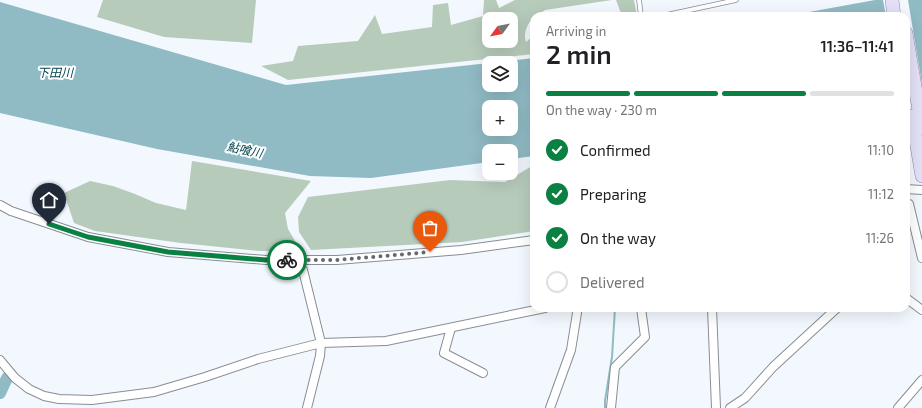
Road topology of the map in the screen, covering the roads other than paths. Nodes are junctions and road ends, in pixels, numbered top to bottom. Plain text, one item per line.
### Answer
1 (639, 0) edge
2 (736, 0) edge
3 (892, 0) edge
4 (900, 0) edge
5 (640, 12) edge
6 (680, 12) edge
7 (894, 12) edge
8 (902, 12) edge
9 (910, 57) edge
10 (910, 106) edge
11 (922, 128) edge
12 (922, 176) edge
13 (910, 189) edge
14 (922, 190) edge
15 (0, 205) edge
16 (910, 208) edge
17 (530, 241) edge
18 (922, 258) edge
19 (304, 270) dead end
20 (910, 301) edge
21 (922, 310) edge
22 (530, 311) edge
23 (576, 312) edge
24 (642, 312) edge
25 (712, 312) edge
26 (833, 312) edge
27 (451, 328) junction
28 (321, 343) junction
29 (0, 360) edge
30 (483, 373) dead end
31 (922, 380) edge
32 (307, 408) edge
33 (550, 408) edge
34 (611, 408) edge
35 (716, 408) edge
36 (730, 408) edge
37 (898, 408) edge

1 - 5 lane
2 - 6 lane
3 - 7 main road
4 - 8 main road
9 - 11 main road
10 - 12 main road
13 - 14 street
15 - 17 street
16 - 18 street
19 - 28 street
20 - 21 street
22 - 27 street
23 - 33 street
24 - 34 street
25 - 35 street
26 - 36 street
27 - 28 street
27 - 30 street
28 - 29 street
28 - 32 street
31 - 37 street

